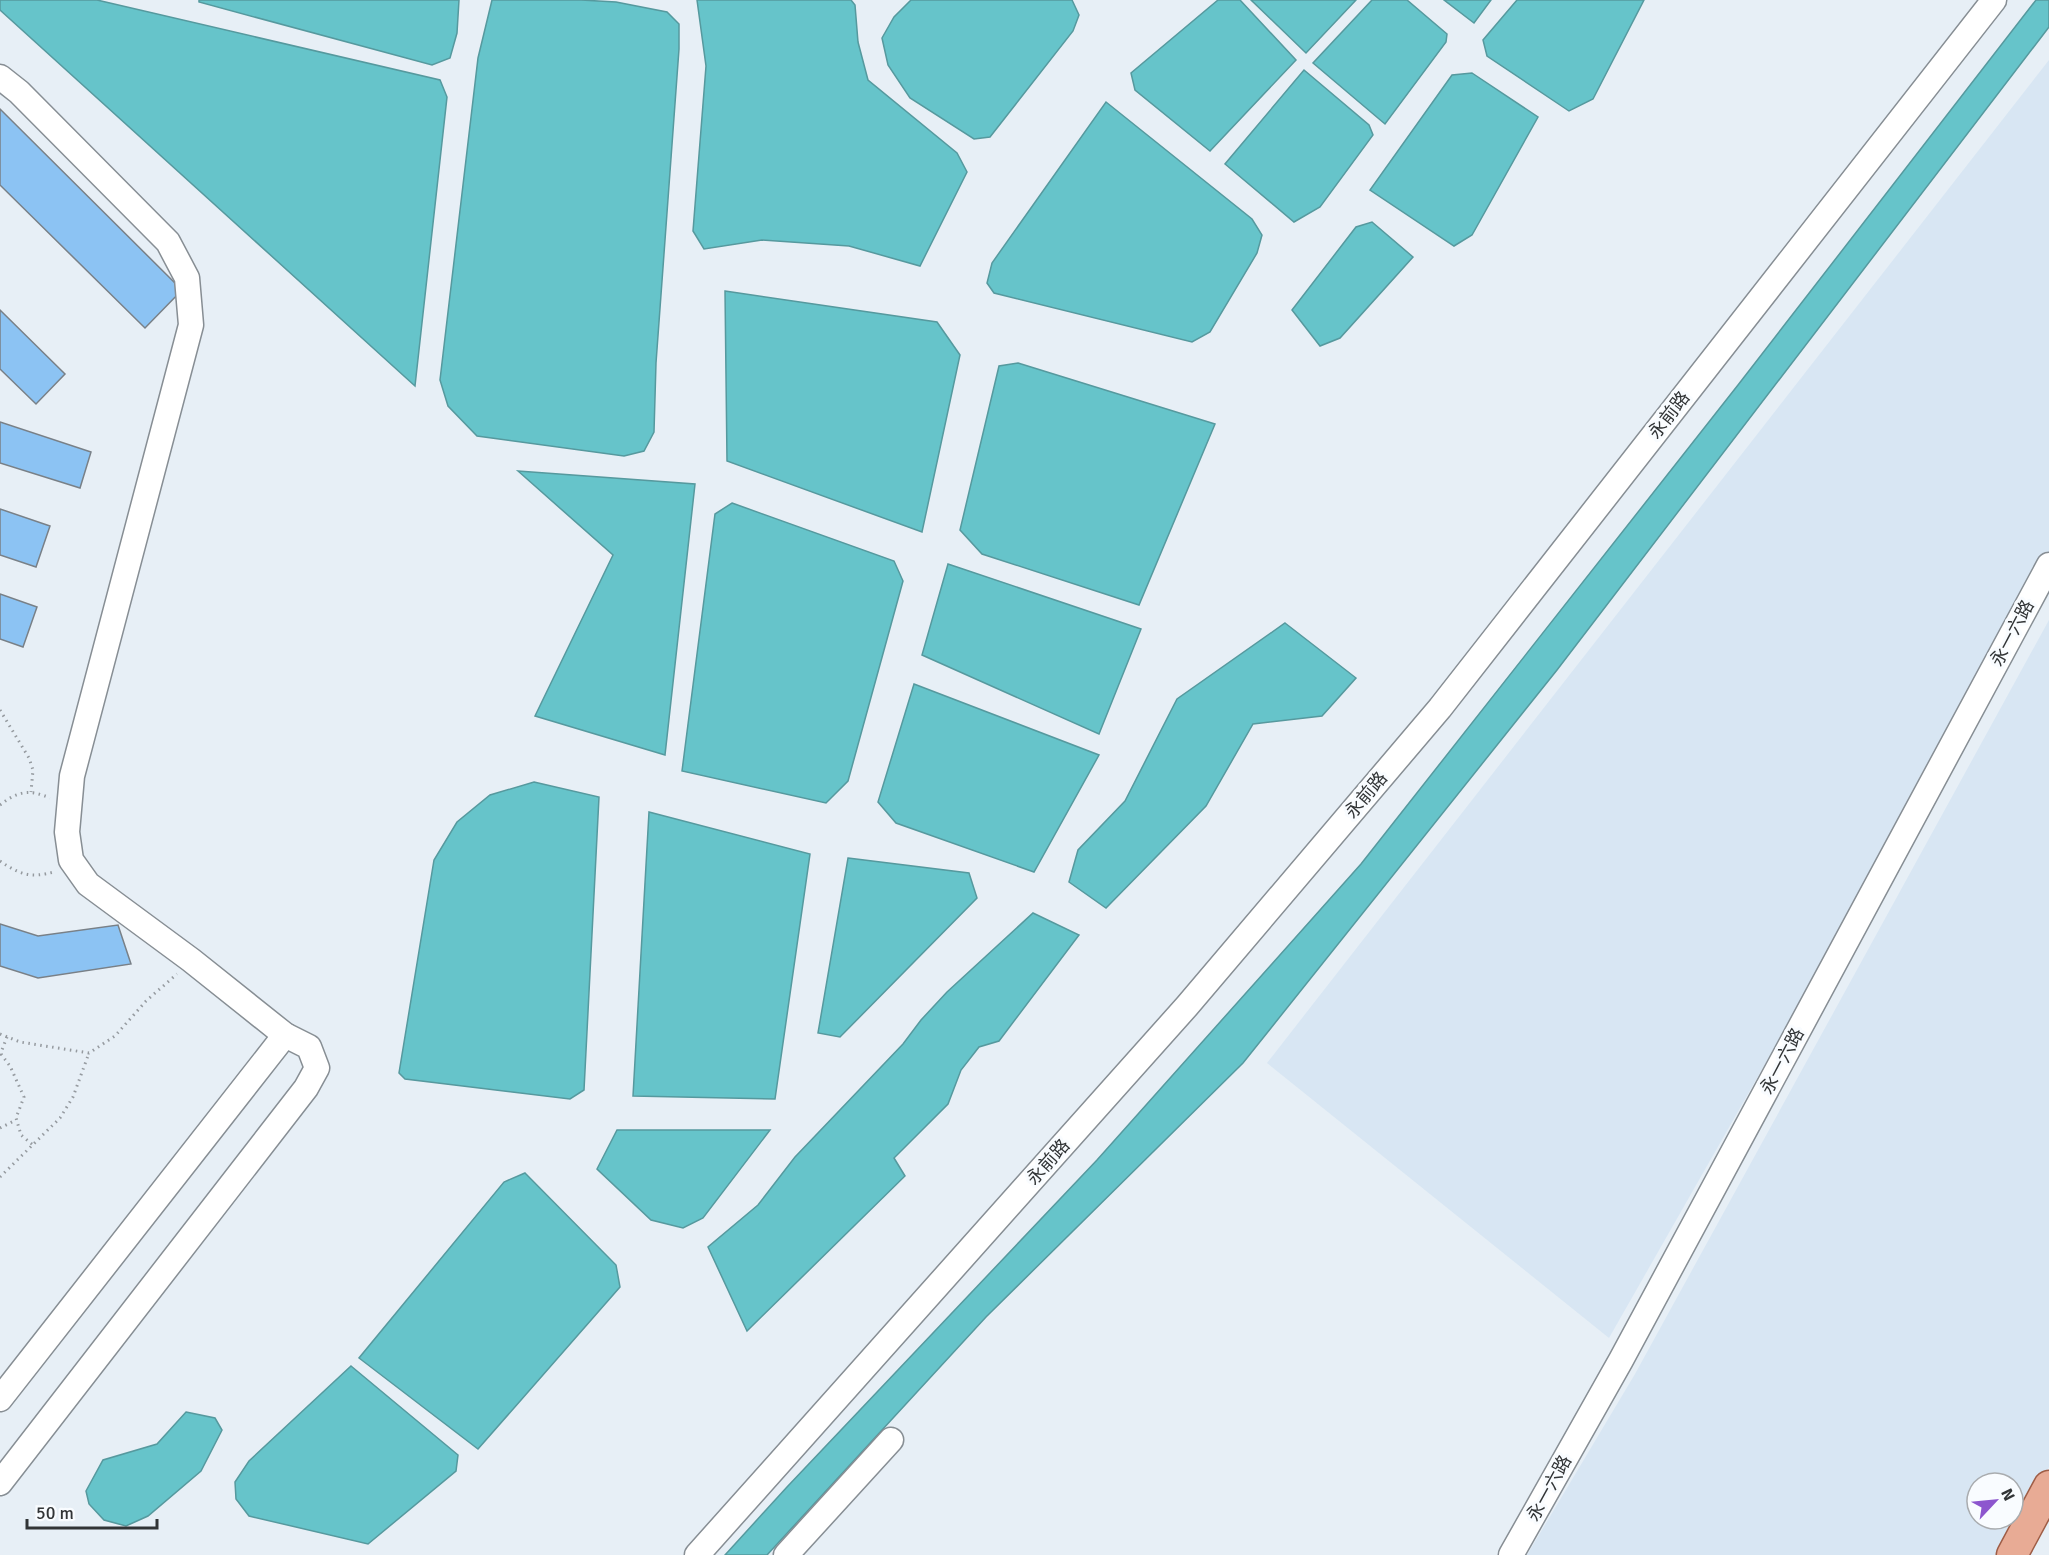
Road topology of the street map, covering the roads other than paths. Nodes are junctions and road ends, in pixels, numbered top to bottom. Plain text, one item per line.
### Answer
1 (1994, 0) edge
2 (0, 77) edge
3 (2049, 565) edge
4 (2039, 604) edge
5 (285, 1035) junction
6 (0, 1399) edge
7 (891, 1440) dead end
8 (0, 1483) edge
9 (2049, 1486) edge
10 (696, 1555) edge
11 (786, 1555) edge
12 (1511, 1555) edge
13 (2012, 1555) edge

1 - 10 street, 永前路
2 - 5 street
3 - 4 street, 永一六路
4 - 12 street, 永一六路
5 - 6 street
5 - 8 street
7 - 11 street
9 - 13 main road

